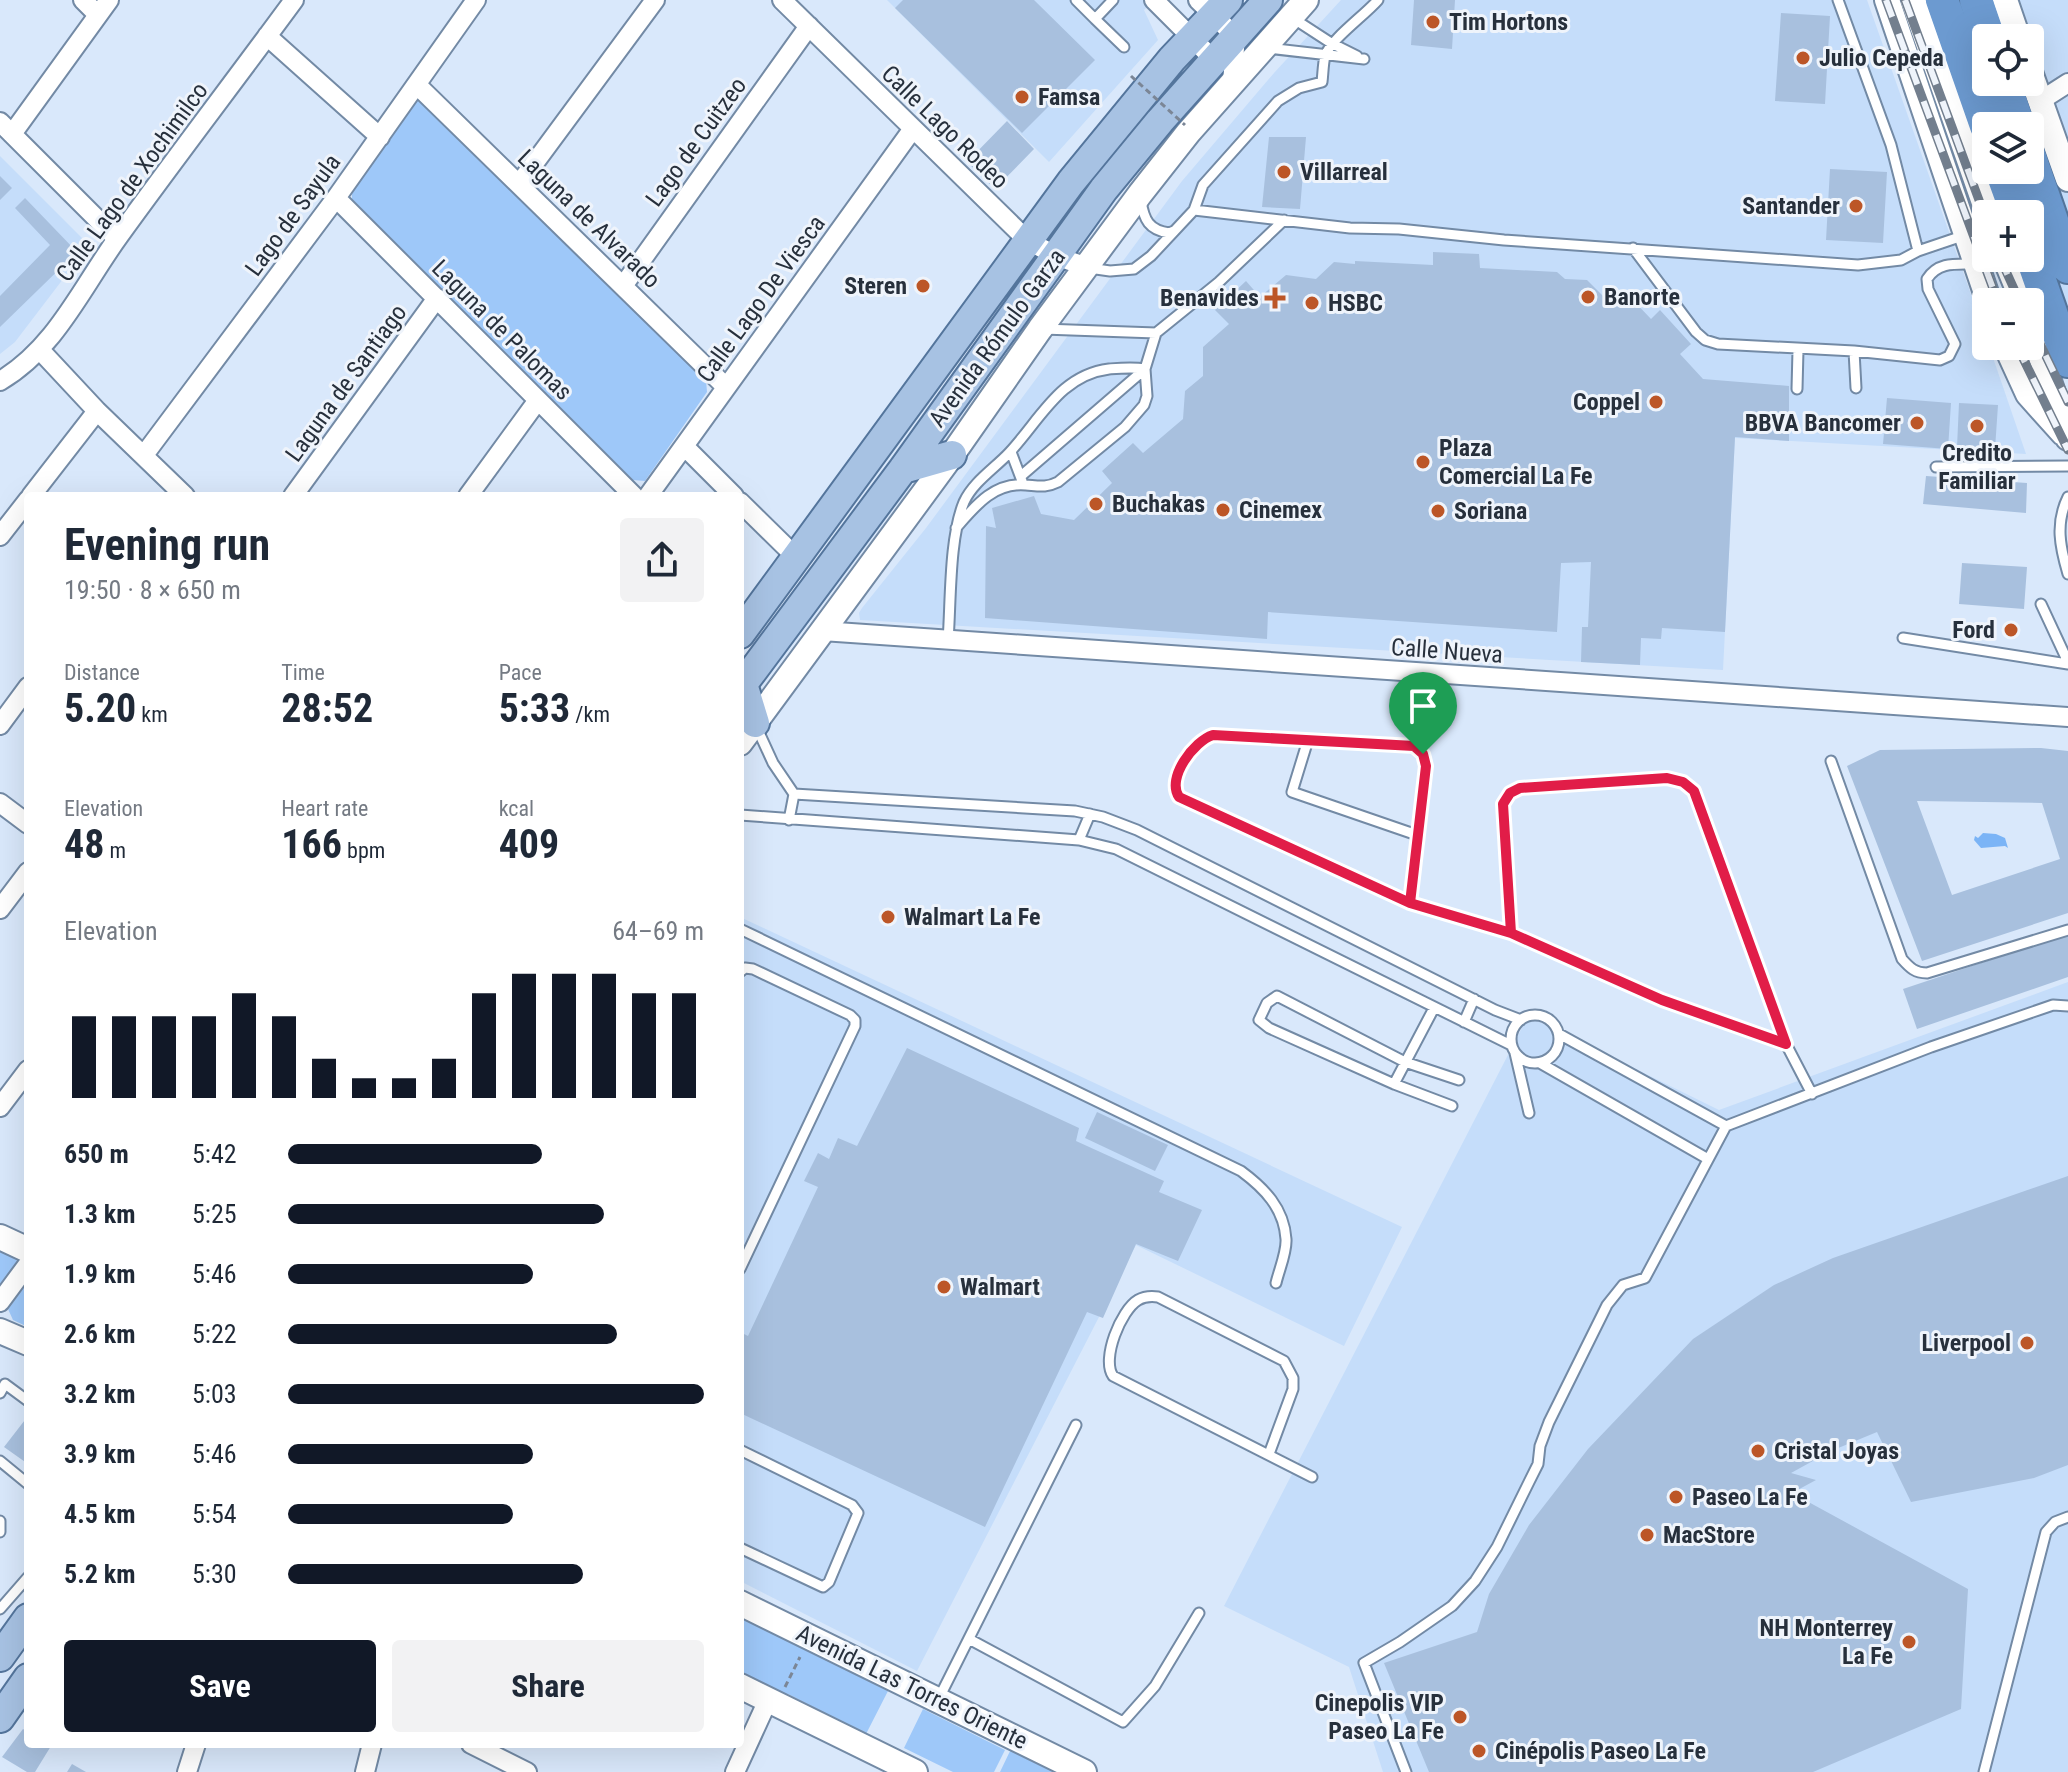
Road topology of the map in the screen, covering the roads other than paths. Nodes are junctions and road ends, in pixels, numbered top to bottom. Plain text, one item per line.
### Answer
1 (83, 0) edge
2 (294, 0) edge
3 (476, 0) edge
4 (655, 0) edge
5 (782, 0) edge
6 (1076, 0) edge
7 (1113, 0) edge
8 (1154, 0) edge
9 (1188, 0) edge
10 (1378, 0) edge
11 (1838, 0) edge
12 (1887, 0) edge
13 (1976, 0) edge
14 (2005, 0) edge
15 (1217, 4) edge
16 (104, 7) edge
17 (1299, 8) edge
18 (1917, 10) edge
19 (1095, 19) junction
20 (1251, 19) edge
21 (1984, 24) edge
22 (2013, 24) edge
23 (809, 26) junction
24 (1182, 28) junction
25 (267, 36) junction
26 (1269, 42) junction
27 (1331, 43) junction
28 (1124, 47) dead end
29 (1325, 56) junction
30 (1223, 71) junction
31 (2068, 83) edge
32 (417, 85) junction
33 (2038, 96) edge
34 (2040, 101) junction
35 (1978, 112) edge
36 (6, 128) edge
37 (912, 130) junction
38 (380, 137) junction
39 (2067, 175) edge
40 (519, 184) junction
41 (2039, 184) edge
42 (1140, 194) junction
43 (336, 198) junction
44 (1983, 200) edge
45 (1194, 210) junction
46 (1972, 217) edge
47 (1284, 220) junction
48 (1177, 229) junction
49 (1972, 233) edge
50 (117, 239) junction
51 (1027, 240) junction
52 (1633, 248) junction
53 (1918, 251) junction
54 (1056, 256) junction
55 (1972, 264) edge
56 (1087, 267) junction
57 (2068, 267) edge
58 (2037, 272) edge
59 (623, 286) junction
60 (437, 298) junction
61 (1040, 329) junction
62 (1156, 333) junction
63 (40, 350) junction
64 (1798, 350) junction
65 (1854, 351) junction
66 (2012, 360) edge
67 (2042, 360) edge
68 (2068, 361) edge
69 (1145, 369) junction
70 (0, 381) edge
71 (726, 387) junction
72 (1856, 388) dead end
73 (1797, 389) dead end
74 (538, 400) junction
75 (97, 411) junction
76 (2068, 438) edge
77 (685, 447) junction
78 (1011, 452) junction
79 (144, 455) junction
80 (952, 455) junction
81 (2068, 466) edge
82 (1936, 467) dead end
83 (903, 469) junction
84 (1022, 480) junction
85 (34, 492) edge
86 (176, 492) edge
87 (296, 492) edge
88 (471, 492) edge
89 (630, 492) edge
90 (651, 492) edge
91 (730, 492) edge
92 (2068, 497) edge
93 (24, 505) edge
94 (744, 506) edge
95 (956, 528) junction
96 (0, 536) edge
97 (796, 557) junction
98 (2068, 574) edge
99 (2041, 604) dead end
100 (744, 628) edge
101 (822, 631) junction
102 (1903, 638) dead end
103 (948, 641) junction
104 (2068, 663) edge
105 (744, 683) edge
106 (24, 692) edge
107 (744, 705) edge
108 (2068, 717) edge
109 (0, 725) edge
110 (747, 733) edge
111 (1308, 740) junction
112 (1831, 761) dead end
113 (794, 794) junction
114 (0, 803) edge
115 (1090, 814) junction
116 (744, 815) edge
117 (789, 820) junction
118 (24, 821) edge
119 (1417, 835) junction
120 (1079, 840) junction
121 (24, 877) edge
122 (1410, 903) junction
123 (0, 909) edge
124 (2068, 930) edge
125 (744, 931) edge
126 (1511, 933) junction
127 (744, 969) edge
128 (1474, 999) junction
129 (2068, 1006) edge
130 (1434, 1008) junction
131 (1521, 1020) junction
132 (1464, 1022) junction
133 (1559, 1034) junction
134 (1786, 1044) junction
135 (1513, 1049) junction
136 (1405, 1062) junction
137 (1540, 1063) junction
138 (24, 1075) edge
139 (1459, 1080) dead end
140 (1394, 1084) junction
141 (1812, 1094) junction
142 (1452, 1106) dead end
143 (0, 1107) edge
144 (1529, 1113) dead end
145 (1726, 1126) junction
146 (1708, 1159) junction
147 (0, 1237) edge
148 (24, 1248) edge
149 (744, 1261) edge
150 (24, 1269) edge
151 (1276, 1283) dead end
152 (0, 1302) edge
153 (0, 1331) edge
154 (24, 1341) edge
155 (2, 1385) edge
156 (24, 1399) edge
157 (1076, 1425) dead end
158 (744, 1452) edge
159 (1269, 1454) junction
160 (0, 1461) edge
161 (1312, 1477) dead end
162 (24, 1481) edge
163 (2068, 1517) edge
164 (0, 1521) edge
165 (0, 1532) edge
166 (744, 1550) edge
167 (24, 1582) edge
168 (744, 1605) edge
169 (0, 1609) edge
170 (1199, 1613) dead end
171 (24, 1624) edge
172 (969, 1639) junction
173 (0, 1657) edge
174 (24, 1684) edge
175 (744, 1688) edge
176 (938, 1700) junction
177 (772, 1702) junction
178 (0, 1718) edge
179 (195, 1748) edge
180 (371, 1748) edge
181 (479, 1748) edge
182 (187, 1772) edge
183 (365, 1772) edge
184 (527, 1772) edge
185 (735, 1772) edge
186 (915, 1772) edge
187 (1084, 1772) edge
188 (1406, 1772) edge
189 (1984, 1772) edge

1 - 16 street
2 - 25 street, Calle Lago de Xochimilco
3 - 32 street, Lago de Sayula
4 - 40 street
5 - 23 street, Calle Lago Rodeo
6 - 19 lane
7 - 19 lane
8 - 24 street
9 - 24 street
10 - 27 lane
11 - 53 lane
12 - 18 street
13 - 21 highway
14 - 22 street
15 - 20 street
15 - 24 main road, Avenida Rómulo Garza
16 - 36 street
17 - 26 street
17 - 27 lane
18 - 35 highway
18 - 44 street
18 - 46 street
19 - 28 lane
20 - 26 street
20 - 30 main road, Avenida Rómulo Garza
23 - 37 street, Calle Lago Rodeo
23 - 59 street, Lago de Cuitzeo
24 - 30 street
24 - 51 main road, Avenida Rómulo Garza
25 - 38 street
25 - 50 street, Calle Lago de Xochimilco
26 - 29 lane
26 - 30 street
27 - 29 lane
27 - 29 lane
29 - 45 lane
30 - 42 street
30 - 54 main road, Avenida Rómulo Garza
31 - 34 street
32 - 38 street, Lago de Sayula
32 - 40 street, Laguna de Alvarado
33 - 34 street
34 - 39 street
36 - 50 street
37 - 51 street, Calle Lago Rodeo
37 - 71 street, Calle Lago De Viesca
38 - 43 street, Lago de Sayula
40 - 59 street, Laguna de Alvarado
41 - 57 highway
42 - 48 lane
42 - 56 street
43 - 60 street, Laguna de Palomas
43 - 79 street, Lago de Sayula
45 - 47 lane
45 - 48 lane
47 - 52 lane
47 - 62 lane
48 - 56 lane
49 - 53 lane
50 - 63 street, Calle Lago de Xochimilco
51 - 54 street, Calle Lago Rodeo
51 - 97 main road, Avenida Rómulo Garza
52 - 53 lane
52 - 64 lane
54 - 56 street, Calle Lago Rodeo
54 - 83 main road, Avenida Rómulo Garza
55 - 65 lane
56 - 61 street
58 - 68 highway
59 - 71 street, Laguna de Alvarado
60 - 74 street, Laguna de Palomas
60 - 87 street, Laguna de Santiago
61 - 62 lane
61 - 80 street
62 - 69 lane
63 - 70 street, Calle Lago de Xochimilco
63 - 75 street
64 - 65 lane
64 - 73 lane
65 - 72 lane
66 - 76 street
67 - 76 street
69 - 78 lane
69 - 84 lane
69 - 84 lane
71 - 77 street, Calle Lago De Viesca
74 - 88 street
74 - 89 street, Laguna de Palomas
75 - 79 street
75 - 85 street
77 - 90 street, Calle Lago De Viesca
77 - 91 street
78 - 84 lane
78 - 95 lane
79 - 86 street
80 - 83 main road
80 - 101 street
81 - 82 lane
83 - 105 main road, Avenida Rómulo Garza
84 - 95 lane
92 - 98 lane
93 - 96 street
94 - 97 street
95 - 103 lane
97 - 100 main road, Avenida Rómulo Garza
99 - 104 lane
101 - 103 street, Calle Nueva
101 - 110 street
102 - 104 lane
103 - 108 street, Calle Nueva
106 - 109 street
107 - 110 main road
110 - 113 lane
111 - 119 lane
111 - 119 lane
111 - 122 lane
112 - 124 lane
113 - 115 lane
113 - 117 lane
114 - 118 street
115 - 120 lane
115 - 128 lane
116 - 117 lane
117 - 120 lane
119 - 122 lane
120 - 130 lane
121 - 123 street
122 - 126 lane
125 - 151 lane
126 - 134 lane
126 - 134 lane
127 - 149 lane
128 - 131 lane
128 - 132 lane
129 - 141 lane
130 - 132 lane
130 - 136 lane
131 - 133 lane
131 - 135 lane
132 - 135 lane
133 - 137 lane
133 - 145 lane
134 - 141 lane
135 - 137 lane
135 - 144 lane
136 - 139 lane
136 - 140 lane
136 - 140 lane
137 - 146 lane
138 - 143 street
140 - 142 lane
141 - 145 lane
145 - 146 lane
146 - 188 lane
147 - 148 street
150 - 152 street
153 - 154 street
155 - 156 lane
157 - 172 lane
158 - 166 lane
159 - 159 lane
159 - 161 lane
160 - 162 lane
163 - 189 lane
164 - 165 lane
167 - 169 lane
168 - 176 street, Avenida Las Torres Oriente
170 - 172 lane
171 - 173 main road
172 - 176 lane
174 - 178 main road
175 - 177 street
176 - 187 street, Avenida Las Torres Oriente
177 - 185 street
177 - 186 street
179 - 182 street
180 - 183 street
181 - 184 street

